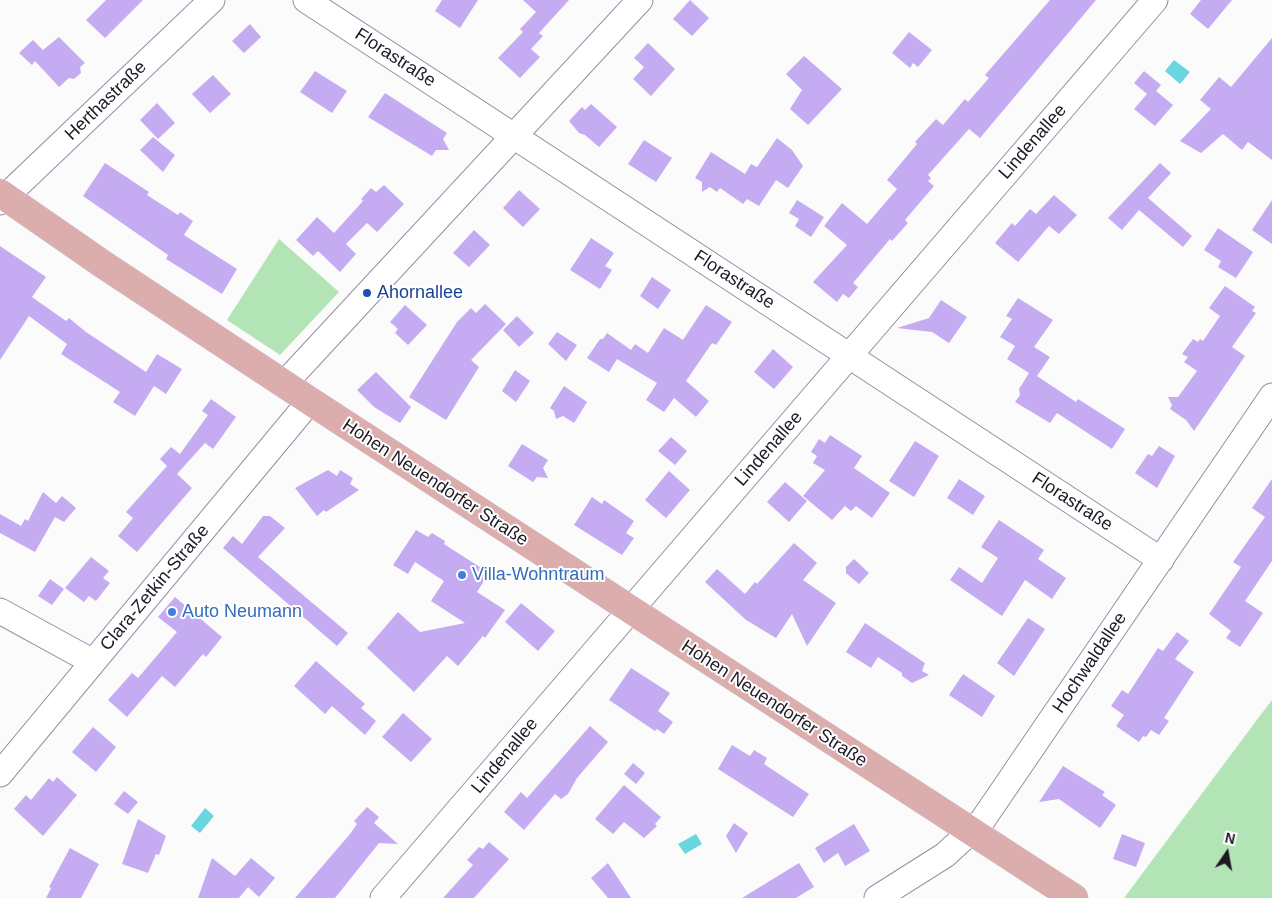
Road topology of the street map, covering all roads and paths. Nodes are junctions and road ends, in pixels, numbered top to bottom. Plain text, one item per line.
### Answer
1 (212, 0) edge
2 (306, 0) edge
3 (640, 0) edge
4 (1155, 0) edge
5 (515, 135) junction
6 (2, 197) edge
7 (850, 356) junction
8 (284, 384) junction
9 (1272, 396) edge
10 (310, 401) junction
11 (1160, 560) junction
12 (629, 610) junction
13 (0, 611) edge
14 (93, 662) junction
15 (0, 774) edge
16 (972, 832) junction
17 (383, 898) edge
18 (877, 898) edge
19 (1074, 898) edge

1 - 6 street, Herthastraße
2 - 5 street, Florastraße
3 - 5 street
4 - 7 street, Lindenallee
5 - 7 street, Florastraße
5 - 8 street
6 - 8 main road, Hohen Neuendorfer Straße
7 - 11 street, Florastraße
7 - 12 street, Lindenallee
8 - 10 main road, Hohen Neuendorfer Straße
9 - 11 street, Hochwaldallee
10 - 12 main road, Hohen Neuendorfer Straße
10 - 14 street, Clara-Zetkin-Straße
11 - 16 street, Hochwaldallee
12 - 16 main road, Hohen Neuendorfer Straße
12 - 17 street, Lindenallee
13 - 14 street
14 - 15 street, Clara-Zetkin-Straße
16 - 18 street, Hochwaldallee
16 - 19 main road, Hohen Neuendorfer Straße

